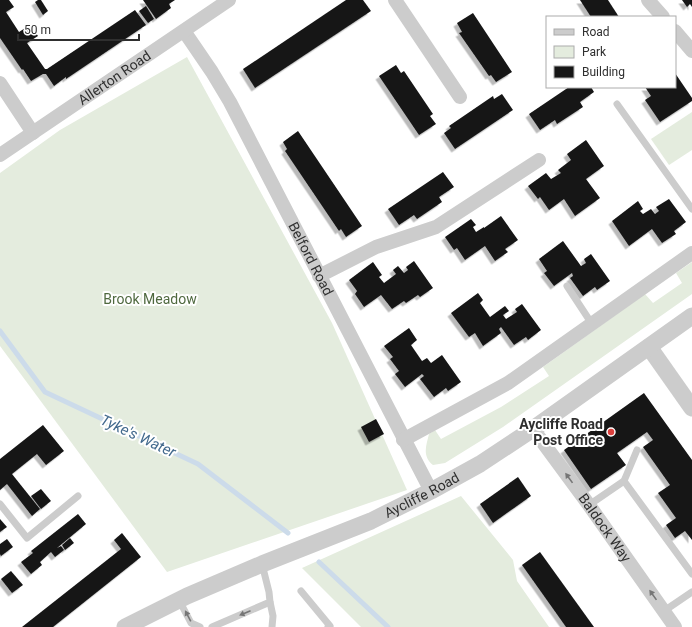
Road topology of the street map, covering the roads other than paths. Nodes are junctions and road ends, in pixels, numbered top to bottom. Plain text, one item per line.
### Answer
1 (229, 0) edge
2 (395, 0) edge
3 (648, 0) edge
4 (662, 16) edge
5 (184, 31) junction
6 (676, 32) edge
7 (692, 51) edge
8 (0, 83) edge
9 (460, 98) dead end
10 (617, 104) dead end
11 (34, 133) junction
12 (0, 155) edge
13 (539, 160) dead end
14 (692, 209) edge
15 (692, 253) edge
16 (320, 276) junction
17 (567, 286) dead end
18 (692, 316) edge
19 (592, 324) junction
20 (649, 347) junction
21 (692, 408) edge
22 (533, 429) junction
23 (403, 440) junction
24 (637, 450) dead end
25 (624, 481) junction
26 (430, 491) junction
27 (78, 496) dead end
28 (0, 504) edge
29 (589, 505) junction
30 (262, 564) junction
31 (692, 574) edge
32 (301, 591) dead end
33 (692, 592) edge
34 (179, 600) junction
35 (270, 602) junction
36 (664, 611) junction
37 (125, 627) edge
38 (200, 627) edge
39 (212, 627) edge
40 (272, 627) edge
41 (328, 627) edge
42 (675, 627) edge

1 - 5 street, Allerton Road
2 - 9 street
3 - 4 street
5 - 11 street, Allerton Road
5 - 16 street, Belford Road
6 - 7 street
8 - 11 street
10 - 14 lane
11 - 12 street, Allerton Road
13 - 16 street
15 - 19 street
16 - 23 street, Belford Road
17 - 19 lane
18 - 20 street, Aycliffe Road
19 - 23 street
20 - 21 street
20 - 22 street, Aycliffe Road
22 - 26 street, Aycliffe Road
29 -> 22 street, Baldock Way
23 - 26 street, Belford Road
24 - 25 lane
25 - 29 lane
25 - 31 lane
26 - 30 street, Aycliffe Road
27 - 28 lane
36 -> 29 street, Baldock Way
30 - 34 street, Aycliffe Road
30 - 35 lane
32 - 41 lane
33 - 36 lane
34 - 37 street, Aycliffe Road
38 -> 34 lane
35 -> 39 lane
35 - 40 lane
36 - 42 street, Baldock Way

